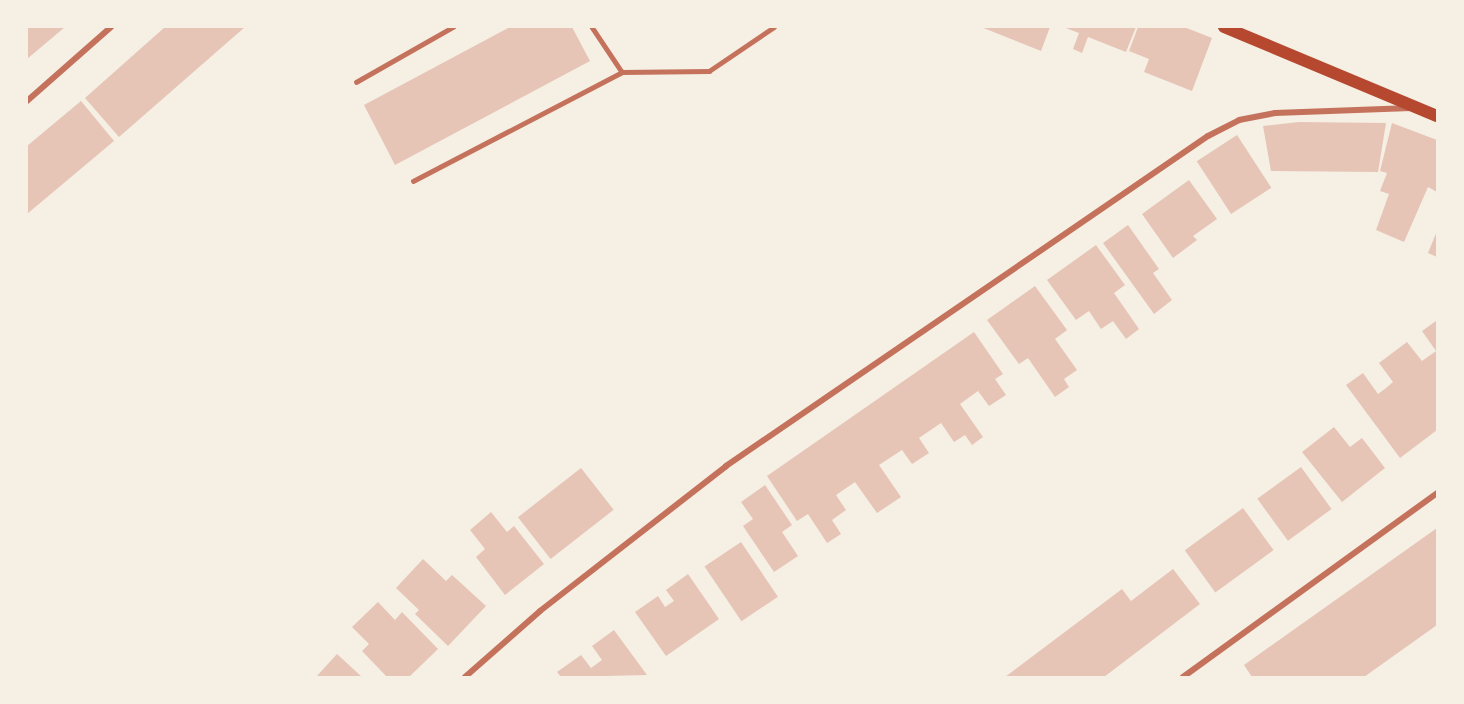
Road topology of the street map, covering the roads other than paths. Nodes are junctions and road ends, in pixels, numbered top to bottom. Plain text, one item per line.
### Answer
1 (111, 27) edge
2 (453, 27) edge
3 (592, 27) edge
4 (774, 27) edge
5 (1224, 27) edge
6 (622, 72) junction
7 (356, 82) dead end
8 (27, 101) edge
9 (1418, 108) junction
10 (1437, 116) edge
11 (413, 181) dead end
12 (1437, 493) edge
13 (1193, 670) junction
14 (465, 677) edge
15 (1184, 677) edge
16 (1200, 677) edge

1 - 8 street
2 - 7 lane
3 - 6 lane
4 - 6 lane
5 - 9 main road
6 - 11 lane
9 - 10 main road
9 - 14 street
12 - 13 street
13 - 15 street
13 - 16 street

